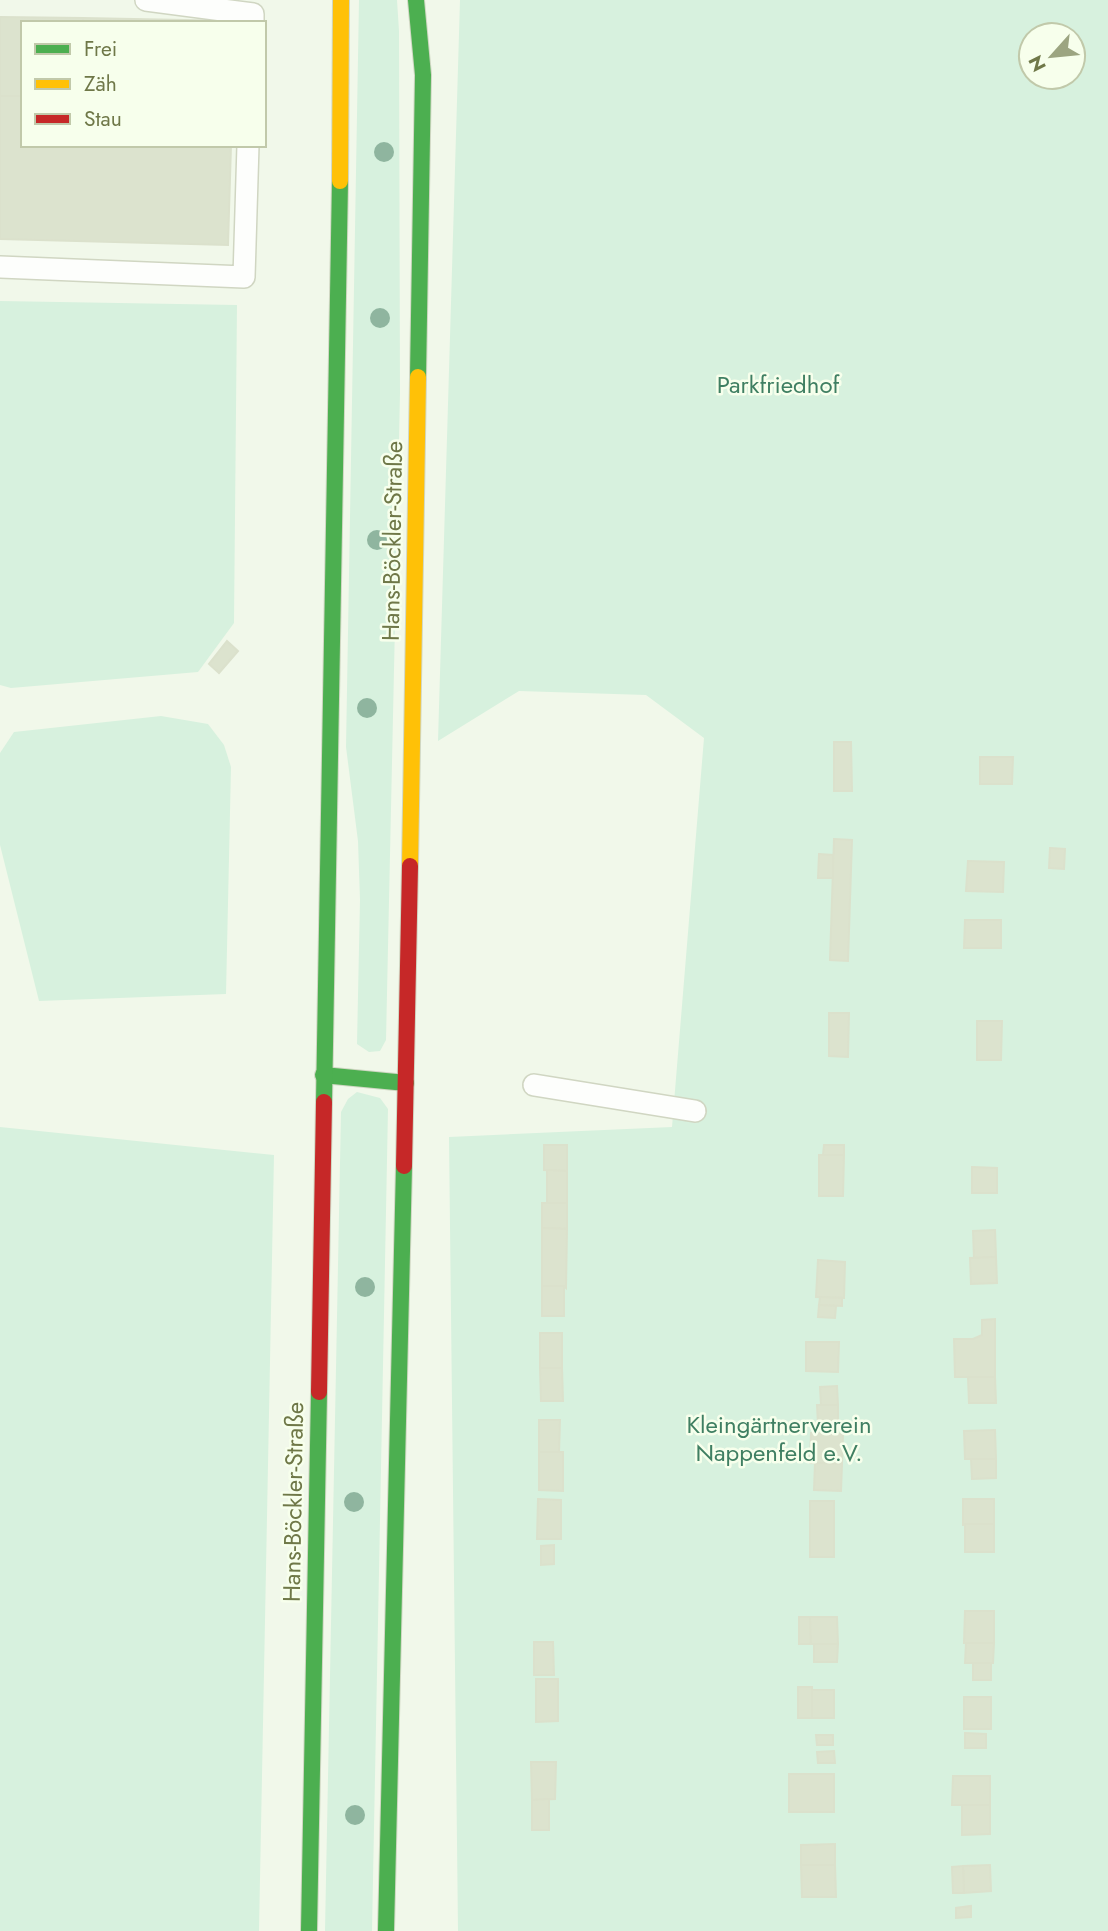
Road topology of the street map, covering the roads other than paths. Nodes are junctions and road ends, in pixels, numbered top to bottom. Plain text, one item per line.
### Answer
1 (146, 0) edge
2 (341, 0) edge
3 (416, 0) edge
4 (253, 21) edge
5 (248, 147) edge
6 (0, 267) edge
7 (323, 1074) junction
8 (406, 1083) junction
9 (534, 1084) dead end
10 (695, 1111) dead end
11 (309, 1931) edge
12 (386, 1931) edge

1 - 4 lane
2 - 7 main road, Hans-Böckler-Straße
3 - 8 main road, Hans-Böckler-Straße
5 - 6 lane
7 - 8 main road
7 - 11 main road, Hans-Böckler-Straße
8 - 12 main road, Hans-Böckler-Straße
9 - 10 lane

